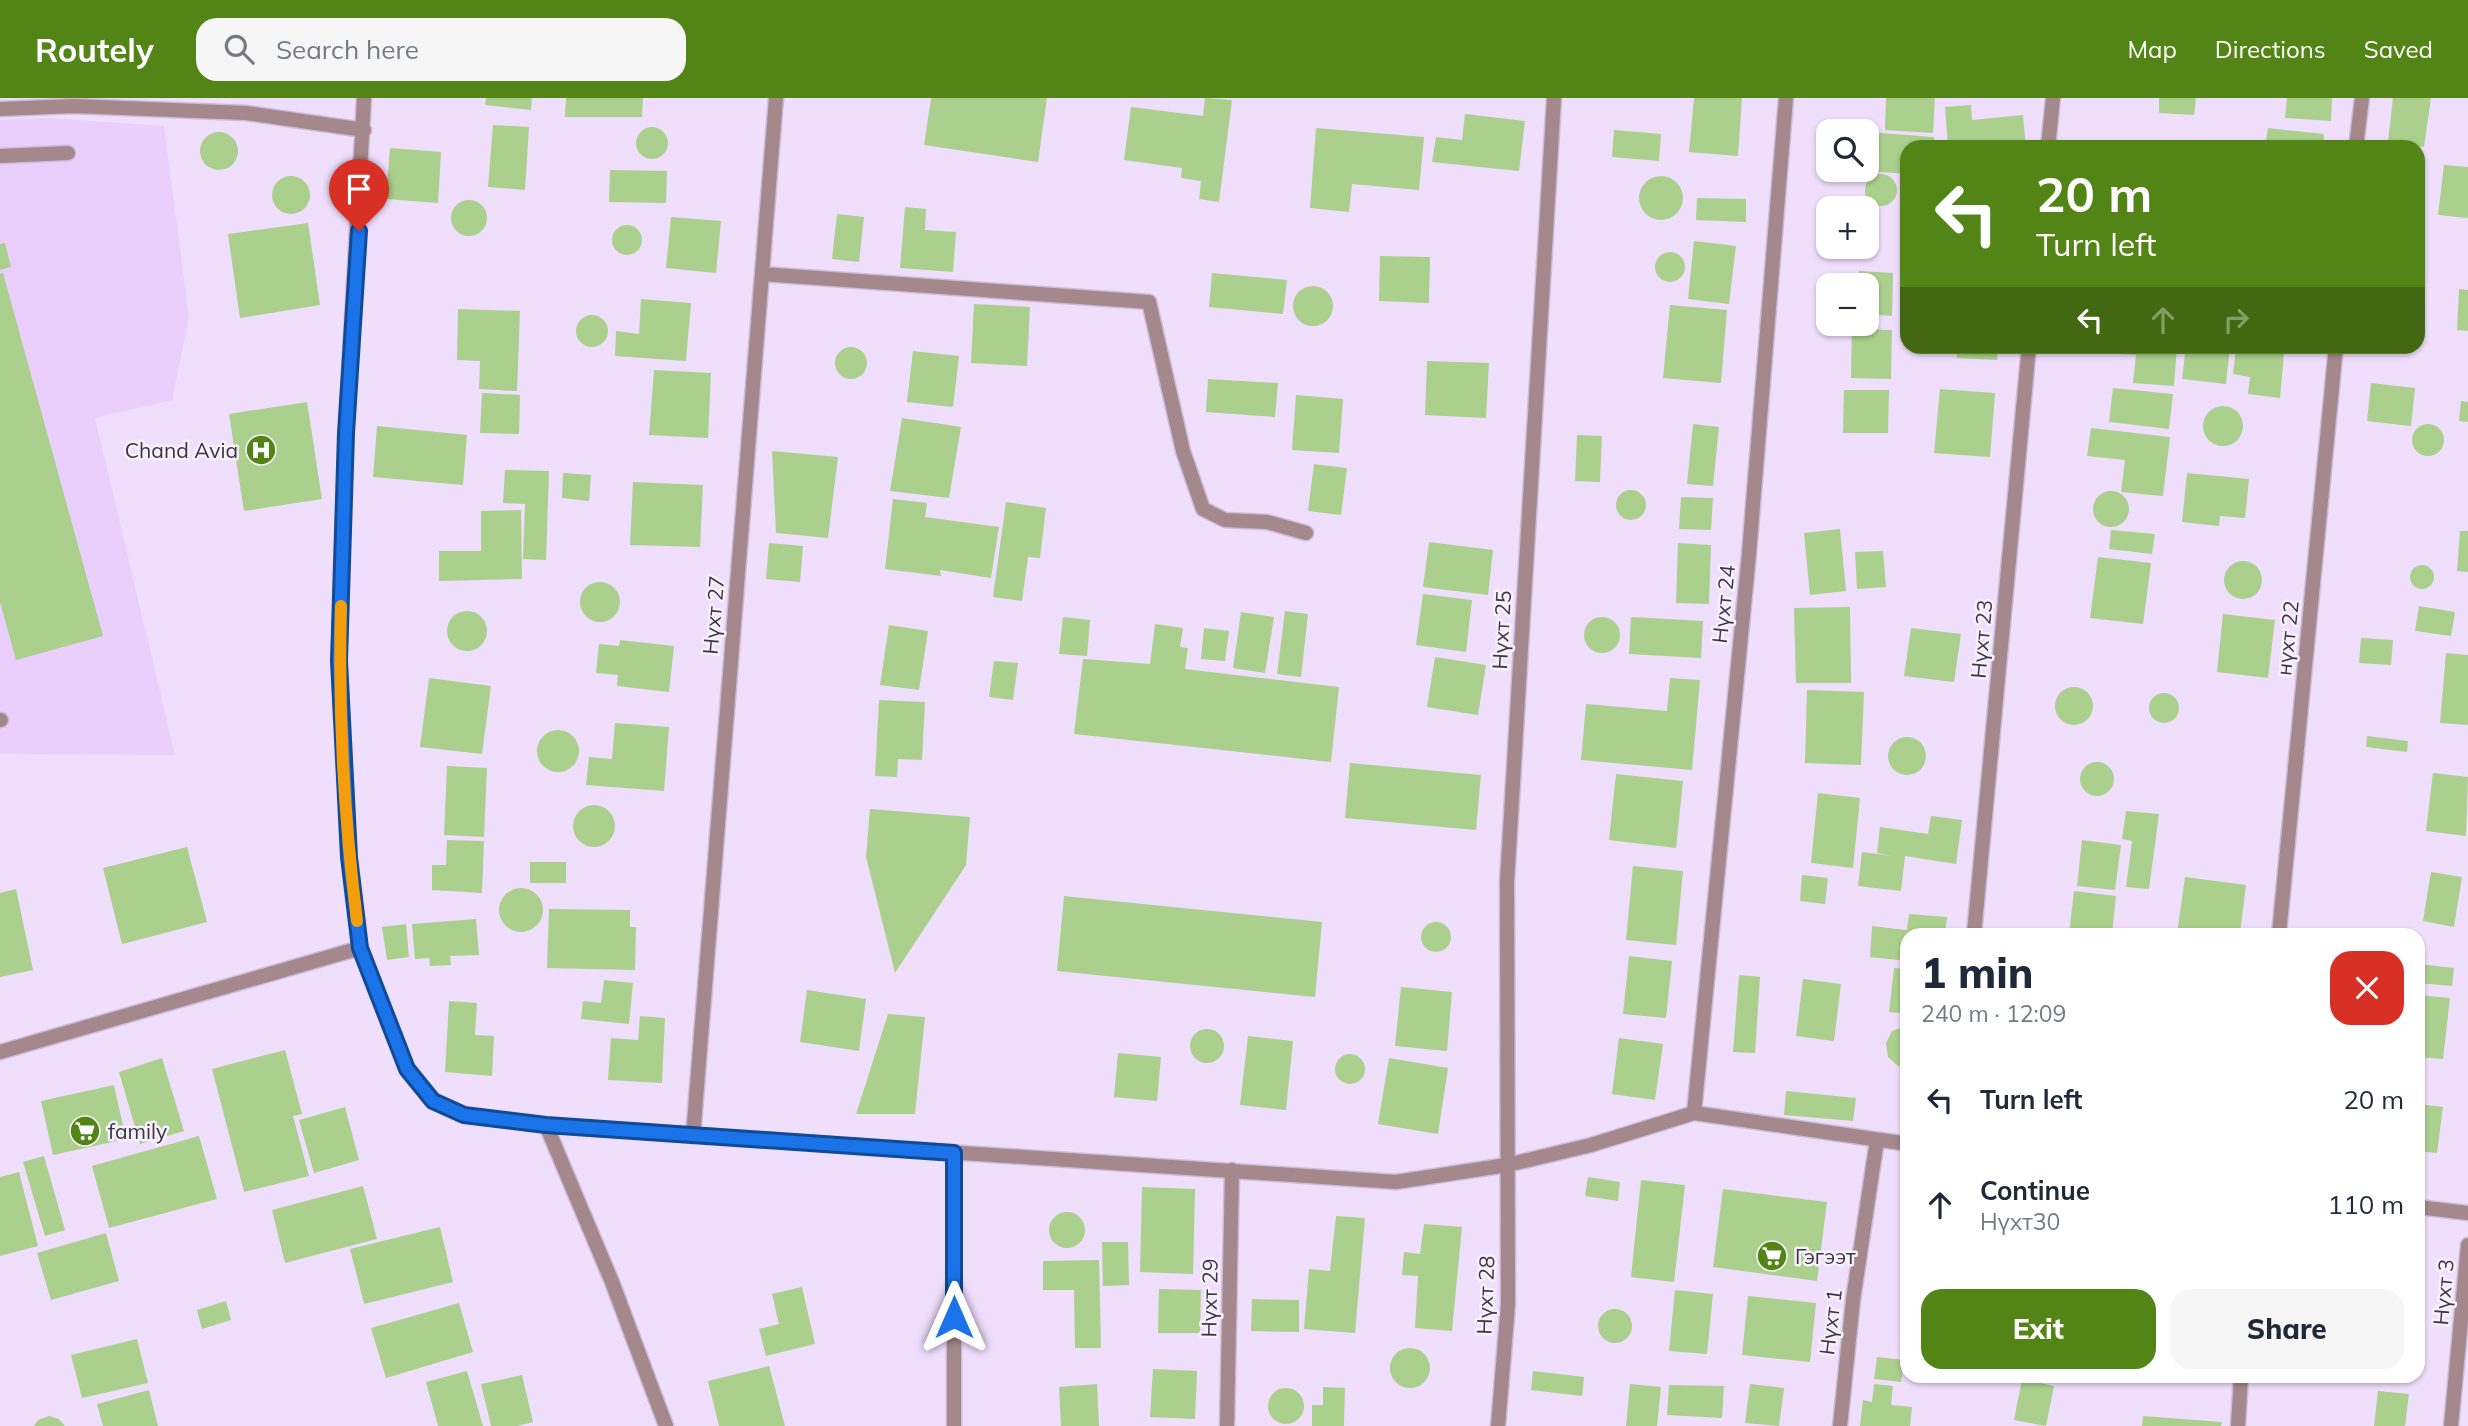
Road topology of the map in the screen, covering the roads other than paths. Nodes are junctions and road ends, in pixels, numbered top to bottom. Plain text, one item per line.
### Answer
1 (364, 98) edge
2 (776, 98) edge
3 (1554, 98) edge
4 (1786, 98) edge
5 (2053, 98) edge
6 (2362, 98) edge
7 (22, 103) edge
8 (0, 109) edge
9 (364, 131) junction
10 (2049, 140) edge
11 (2357, 140) edge
12 (68, 153) dead end
13 (0, 156) edge
14 (762, 274) junction
15 (2028, 354) edge
16 (2335, 354) edge
17 (1306, 533) dead end
18 (1975, 928) edge
19 (2280, 928) edge
20 (360, 948) junction
21 (0, 1052) edge
22 (1694, 1113) junction
23 (546, 1125) junction
24 (693, 1136) junction
25 (1877, 1140) junction
26 (1900, 1143) edge
27 (954, 1153) junction
28 (1507, 1165) junction
29 (1232, 1170) junction
30 (2425, 1208) edge
31 (2468, 1213) edge
32 (2468, 1245) edge
33 (2241, 1383) edge
34 (666, 1426) edge
35 (954, 1426) edge
36 (1227, 1426) edge
37 (1498, 1426) edge
38 (1840, 1426) edge
39 (2238, 1426) edge
40 (2451, 1426) edge

1 - 9 street
2 - 14 street, Нүхт 27
3 - 28 street, Нүхт 25
4 - 22 street, Нүхт 24
5 - 10 street
6 - 11 street
7 - 8 street
7 - 9 street
9 - 20 street
12 - 13 street
14 - 17 street
14 - 24 street, Нүхт 27
15 - 18 street, Нүхт 23
16 - 19 street, нүхт 22
20 - 21 street
20 - 23 street
22 - 25 street
22 - 28 street
23 - 24 street
23 - 34 street
24 - 27 street
25 - 26 street
25 - 38 street, Нүхт 1
27 - 29 street
27 - 35 street
28 - 29 street
28 - 37 street, Нүхт 28
29 - 36 street, Нүхт 29
30 - 31 street
32 - 40 street, Нүхт 3
33 - 39 street

